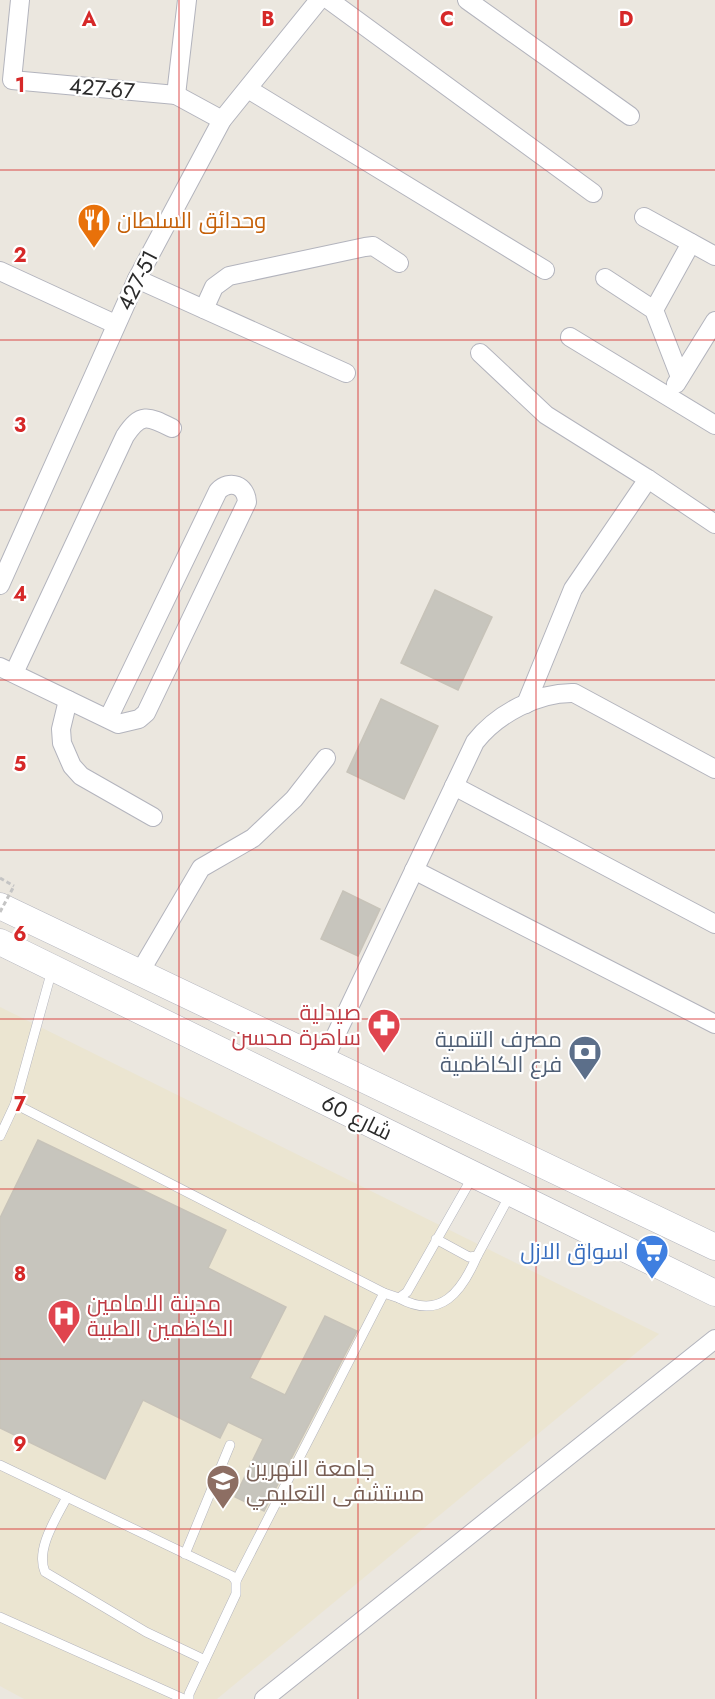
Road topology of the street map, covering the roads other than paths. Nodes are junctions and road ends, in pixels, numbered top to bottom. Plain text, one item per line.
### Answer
1 (20, 0) edge
2 (187, 0) edge
3 (319, 0) edge
4 (329, 0) edge
5 (467, 0) edge
6 (248, 88) junction
7 (176, 95) junction
8 (630, 116) dead end
9 (222, 120) junction
10 (593, 193) dead end
11 (645, 217) dead end
12 (691, 243) junction
13 (715, 256) edge
14 (399, 263) dead end
15 (545, 270) dead end
16 (0, 271) edge
17 (604, 278) dead end
18 (137, 279) junction
19 (204, 309) junction
20 (654, 310) junction
21 (715, 321) edge
22 (115, 324) junction
23 (570, 337) dead end
24 (480, 353) dead end
25 (346, 373) dead end
26 (680, 377) junction
27 (668, 396) junction
28 (715, 425) edge
29 (172, 428) dead end
30 (648, 479) junction
31 (715, 524) edge
32 (0, 585) edge
33 (7, 670) edge
34 (68, 700) junction
35 (526, 704) junction
36 (108, 719) junction
37 (326, 758) dead end
38 (715, 769) edge
39 (454, 786) junction
40 (153, 817) dead end
41 (414, 870) junction
42 (7, 896) edge
43 (715, 924) edge
44 (0, 942) edge
45 (52, 967) junction
46 (140, 972) junction
47 (715, 1024) edge
48 (324, 1060) junction
49 (15, 1104) junction
50 (0, 1136) edge
51 (474, 1174) junction
52 (511, 1192) junction
53 (436, 1239) junction
54 (715, 1247) edge
55 (477, 1256) junction
56 (384, 1293) junction
57 (715, 1293) edge
58 (399, 1298) junction
59 (715, 1339) edge
60 (230, 1444) dead end
61 (0, 1465) edge
62 (67, 1497) junction
63 (185, 1554) junction
64 (236, 1581) junction
65 (0, 1617) edge
66 (205, 1660) junction
67 (184, 1699) edge
68 (189, 1699) edge
69 (264, 1699) edge

1 - 7 street, 427-67
2 - 7 street
3 - 6 street, 427-51
4 - 10 street
5 - 8 street
6 - 9 street, 427-51
6 - 15 street
7 - 9 street
9 - 18 street, 427-51
11 - 12 street
12 - 13 street
12 - 20 street
14 - 19 street
16 - 22 street
17 - 20 street
18 - 19 street
18 - 22 street, 427-51
19 - 25 street
20 - 26 street
21 - 26 street
22 - 32 street, 427-51
23 - 27 street
24 - 30 street
26 - 27 street
27 - 28 street
29 - 33 street
30 - 31 street
30 - 35 street
33 - 34 street
34 - 36 street
34 - 40 street
35 - 38 street
35 - 39 street
36 - 36 street
37 - 46 street
39 - 41 street
39 - 43 street
41 - 47 street
41 - 48 street
42 - 46 street, شارع 60
44 - 45 street, شارع 60
45 - 49 lane
45 - 51 street, شارع 60
46 - 48 street, شارع 60
48 - 54 street, شارع 60
49 - 50 lane
49 - 56 lane
51 - 52 street, شارع 60
51 - 53 lane
52 - 55 lane
52 - 57 street, شارع 60
53 - 55 lane
53 - 58 lane
55 - 58 lane
56 - 58 lane
56 - 64 lane
59 - 69 street
60 - 63 lane
61 - 62 lane
62 - 63 lane
62 - 66 lane
63 - 64 lane
64 - 66 lane
65 - 67 lane
66 - 68 lane

